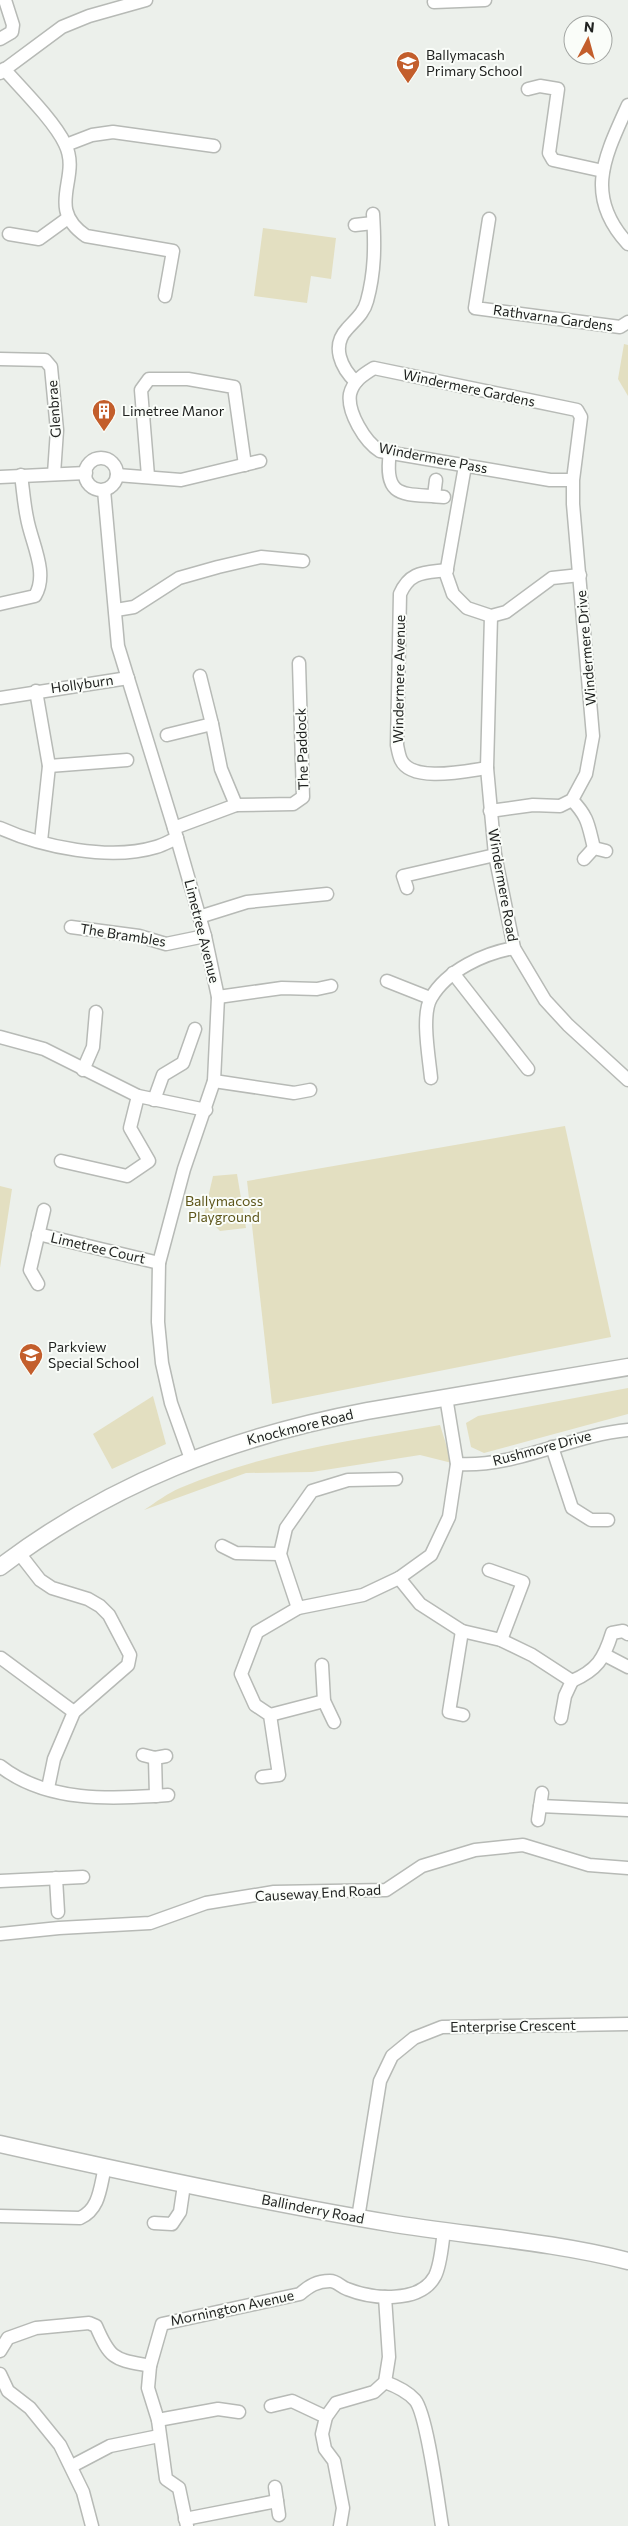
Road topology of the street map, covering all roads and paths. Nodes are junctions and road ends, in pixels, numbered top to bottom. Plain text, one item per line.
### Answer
1 (5, 0) edge
2 (146, 0) edge
3 (471, 0) edge
4 (485, 0) edge
5 (434, 2) dead end
6 (0, 39) edge
7 (2, 71) edge
8 (528, 89) dead end
9 (628, 105) edge
10 (66, 145) junction
11 (214, 146) dead end
12 (603, 171) junction
13 (68, 218) junction
14 (489, 219) dead end
15 (355, 225) dead end
16 (9, 234) dead end
17 (628, 244) edge
18 (166, 296) dead end
19 (628, 322) edge
20 (0, 358) edge
21 (359, 379) junction
22 (577, 410) joint
23 (390, 452) junction
24 (260, 461) dead end
25 (245, 465) junction
26 (465, 466) junction
27 (86, 473) junction
28 (54, 474) junction
29 (21, 475) junction
30 (117, 475) junction
31 (148, 476) junction
32 (0, 477) edge
33 (436, 480) dead end
34 (573, 480) junction
35 (104, 490) junction
36 (303, 562) dead end
37 (447, 570) junction
38 (580, 575) junction
39 (0, 604) edge
40 (116, 610) junction
41 (491, 616) junction
42 (299, 662) dead end
43 (200, 676) dead end
44 (128, 678) junction
45 (36, 691) junction
46 (0, 698) edge
47 (212, 724) junction
48 (167, 735) dead end
49 (127, 760) dead end
50 (49, 766) junction
51 (487, 768) junction
52 (572, 800) junction
53 (236, 805) junction
54 (490, 811) junction
55 (0, 828) edge
56 (176, 833) junction
57 (41, 841) junction
58 (495, 855) junction
59 (584, 859) dead end
60 (407, 888) dead end
61 (327, 894) dead end
62 (199, 917) junction
63 (71, 927) dead end
64 (205, 936) junction
65 (514, 948) junction
66 (453, 973) junction
67 (387, 981) dead end
68 (331, 986) dead end
69 (218, 997) junction
70 (430, 998) junction
71 (96, 1012) dead end
72 (195, 1029) dead end
73 (0, 1037) edge
74 (528, 1069) dead end
75 (83, 1070) junction
76 (431, 1078) dead end
77 (628, 1080) edge
78 (214, 1081) junction
79 (310, 1090) dead end
80 (138, 1096) junction
81 (154, 1100) junction
82 (206, 1110) junction
83 (61, 1161) dead end
84 (44, 1210) dead end
85 (38, 1234) junction
86 (159, 1263) junction
87 (38, 1284) dead end
88 (628, 1367) edge
89 (446, 1397) junction
90 (628, 1430) edge
91 (552, 1447) junction
92 (191, 1459) junction
93 (457, 1464) junction
94 (396, 1479) dead end
95 (608, 1520) dead end
96 (222, 1546) dead end
97 (19, 1553) junction
98 (280, 1554) junction
99 (0, 1567) edge
100 (489, 1570) dead end
101 (399, 1578) junction
102 (298, 1608) junction
103 (462, 1631) junction
104 (628, 1634) edge
105 (501, 1640) junction
106 (605, 1655) junction
107 (0, 1658) edge
108 (322, 1665) dead end
109 (628, 1667) edge
110 (572, 1681) junction
111 (324, 1701) junction
112 (74, 1712) junction
113 (270, 1715) junction
114 (463, 1715) dead end
115 (561, 1718) dead end
116 (334, 1722) dead end
117 (155, 1756) dead end
118 (0, 1766) edge
119 (262, 1778) dead end
120 (48, 1788) junction
121 (542, 1793) dead end
122 (540, 1806) junction
123 (628, 1810) edge
124 (538, 1820) dead end
125 (628, 1868) edge
126 (82, 1877) dead end
127 (56, 1878) junction
128 (0, 1881) edge
129 (58, 1912) dead end
130 (0, 1934) edge
131 (628, 2024) edge
132 (0, 2144) edge
133 (104, 2167) junction
134 (184, 2185) junction
135 (0, 2216) edge
136 (358, 2218) junction
137 (154, 2223) dead end
138 (444, 2231) junction
139 (628, 2261) edge
140 (386, 2297) junction
141 (0, 2351) edge
142 (150, 2366) junction
143 (0, 2374) edge
144 (385, 2382) junction
145 (271, 2406) dead end
146 (238, 2412) dead end
147 (326, 2417) junction
148 (158, 2420) junction
149 (159, 2436) junction
150 (72, 2466) junction
151 (275, 2487) dead end
152 (277, 2500) junction
153 (279, 2515) dead end
154 (186, 2522) edge
155 (92, 2526) edge
156 (340, 2526) edge
157 (442, 2526) edge

1 - 6 street
2 - 7 street
3 - 4 street
3 - 5 street
7 - 10 street
8 - 12 street
9 - 12 street
10 - 11 street
10 - 13 street
12 - 17 street
13 - 16 street
13 - 18 street
14 - 19 street, Rathvarna Gardens
15 - 21 street
20 - 28 street, Glenbrae
21 - 22 street, Windermere Gardens
21 - 23 street, Windermere Pass
22 - 34 street, Windermere Drive
23 - 26 street, Windermere Pass
23 - 33 street
24 - 25 street
25 - 31 street
25 - 31 street
26 - 34 street, Windermere Pass
26 - 37 street
27 - 28 street
27 - 30 street
27 - 35 street
28 - 29 street
29 - 32 street
29 - 39 street
30 - 31 street
30 - 35 street
34 - 38 street, Windermere Drive
35 - 40 street, Limetree Avenue
36 - 40 street
37 - 41 street
37 - 51 street, Windermere Avenue
38 - 41 street
38 - 52 street, Windermere Drive
40 - 44 street, Limetree Avenue
41 - 51 street, Windermere Road
42 - 53 street, The Paddock
43 - 47 street
44 - 45 street, Hollyburn
44 - 56 street, Limetree Avenue
45 - 46 street, Hollyburn
45 - 50 street, Hollyburn
47 - 48 street
47 - 53 street
49 - 50 street
50 - 57 street, Hollyburn
51 - 54 street, Windermere Road
52 - 54 street
52 - 59 street
53 - 56 street, The Paddock
54 - 58 street, Windermere Road
55 - 57 street
56 - 57 street
56 - 62 street, Limetree Avenue
58 - 60 street
58 - 65 street, Windermere Road
61 - 62 street
62 - 64 street, Limetree Avenue
63 - 64 street, The Brambles
64 - 69 street, Limetree Avenue
65 - 66 street
65 - 77 street, Windermere Road
66 - 70 street
66 - 74 street
67 - 70 street
68 - 69 street
69 - 78 street, Limetree Avenue
70 - 76 street
71 - 75 street
72 - 81 street
73 - 75 street
75 - 80 street
78 - 79 street
78 - 82 street, Limetree Avenue
80 - 81 street
80 - 83 street
81 - 82 street
82 - 86 street, Limetree Avenue
84 - 85 street, Limetree Court
85 - 86 street, Limetree Court
85 - 87 street, Limetree Court
86 - 92 street, Limetree Avenue
88 - 89 main road, Knockmore Road
89 - 92 main road, Knockmore Road
89 - 93 street
90 - 91 street, Rushmore Drive
91 - 93 street, Rushmore Drive
91 - 95 street
92 - 97 main road, Knockmore Road
93 - 101 street
94 - 98 street
96 - 98 street
97 - 99 main road, Knockmore Road
97 - 112 street
98 - 102 street
100 - 105 street
101 - 102 street
101 - 103 street
102 - 113 street
103 - 105 street
103 - 114 street
104 - 106 street
105 - 110 street
106 - 109 street
106 - 110 street
107 - 112 street
108 - 111 street
110 - 115 street
111 - 113 street
111 - 116 street
112 - 120 street
113 - 119 street
117 - 120 street
118 - 120 street
121 - 122 street
122 - 123 street
122 - 124 street
125 - 130 street, Causeway End Road
126 - 127 street
127 - 128 street
127 - 129 street
131 - 136 street, Enterprise Crescent
132 - 133 main road, Ballinderry Road
133 - 134 main road, Ballinderry Road
133 - 135 street
134 - 136 main road, Ballinderry Road
134 - 137 street
136 - 138 main road, Ballinderry Road
138 - 139 main road, Ballinderry Road
138 - 140 street, Mornington Avenue
140 - 142 street, Mornington Avenue
140 - 144 street
141 - 142 street
142 - 148 street, Mornington Avenue
143 - 150 street
144 - 147 street
144 - 157 street
145 - 147 street
146 - 148 street
147 - 156 street
148 - 149 street, Mornington Avenue
149 - 150 street
149 - 154 street, Mornington Avenue
150 - 155 street
151 - 152 street
152 - 153 street
152 - 154 street

